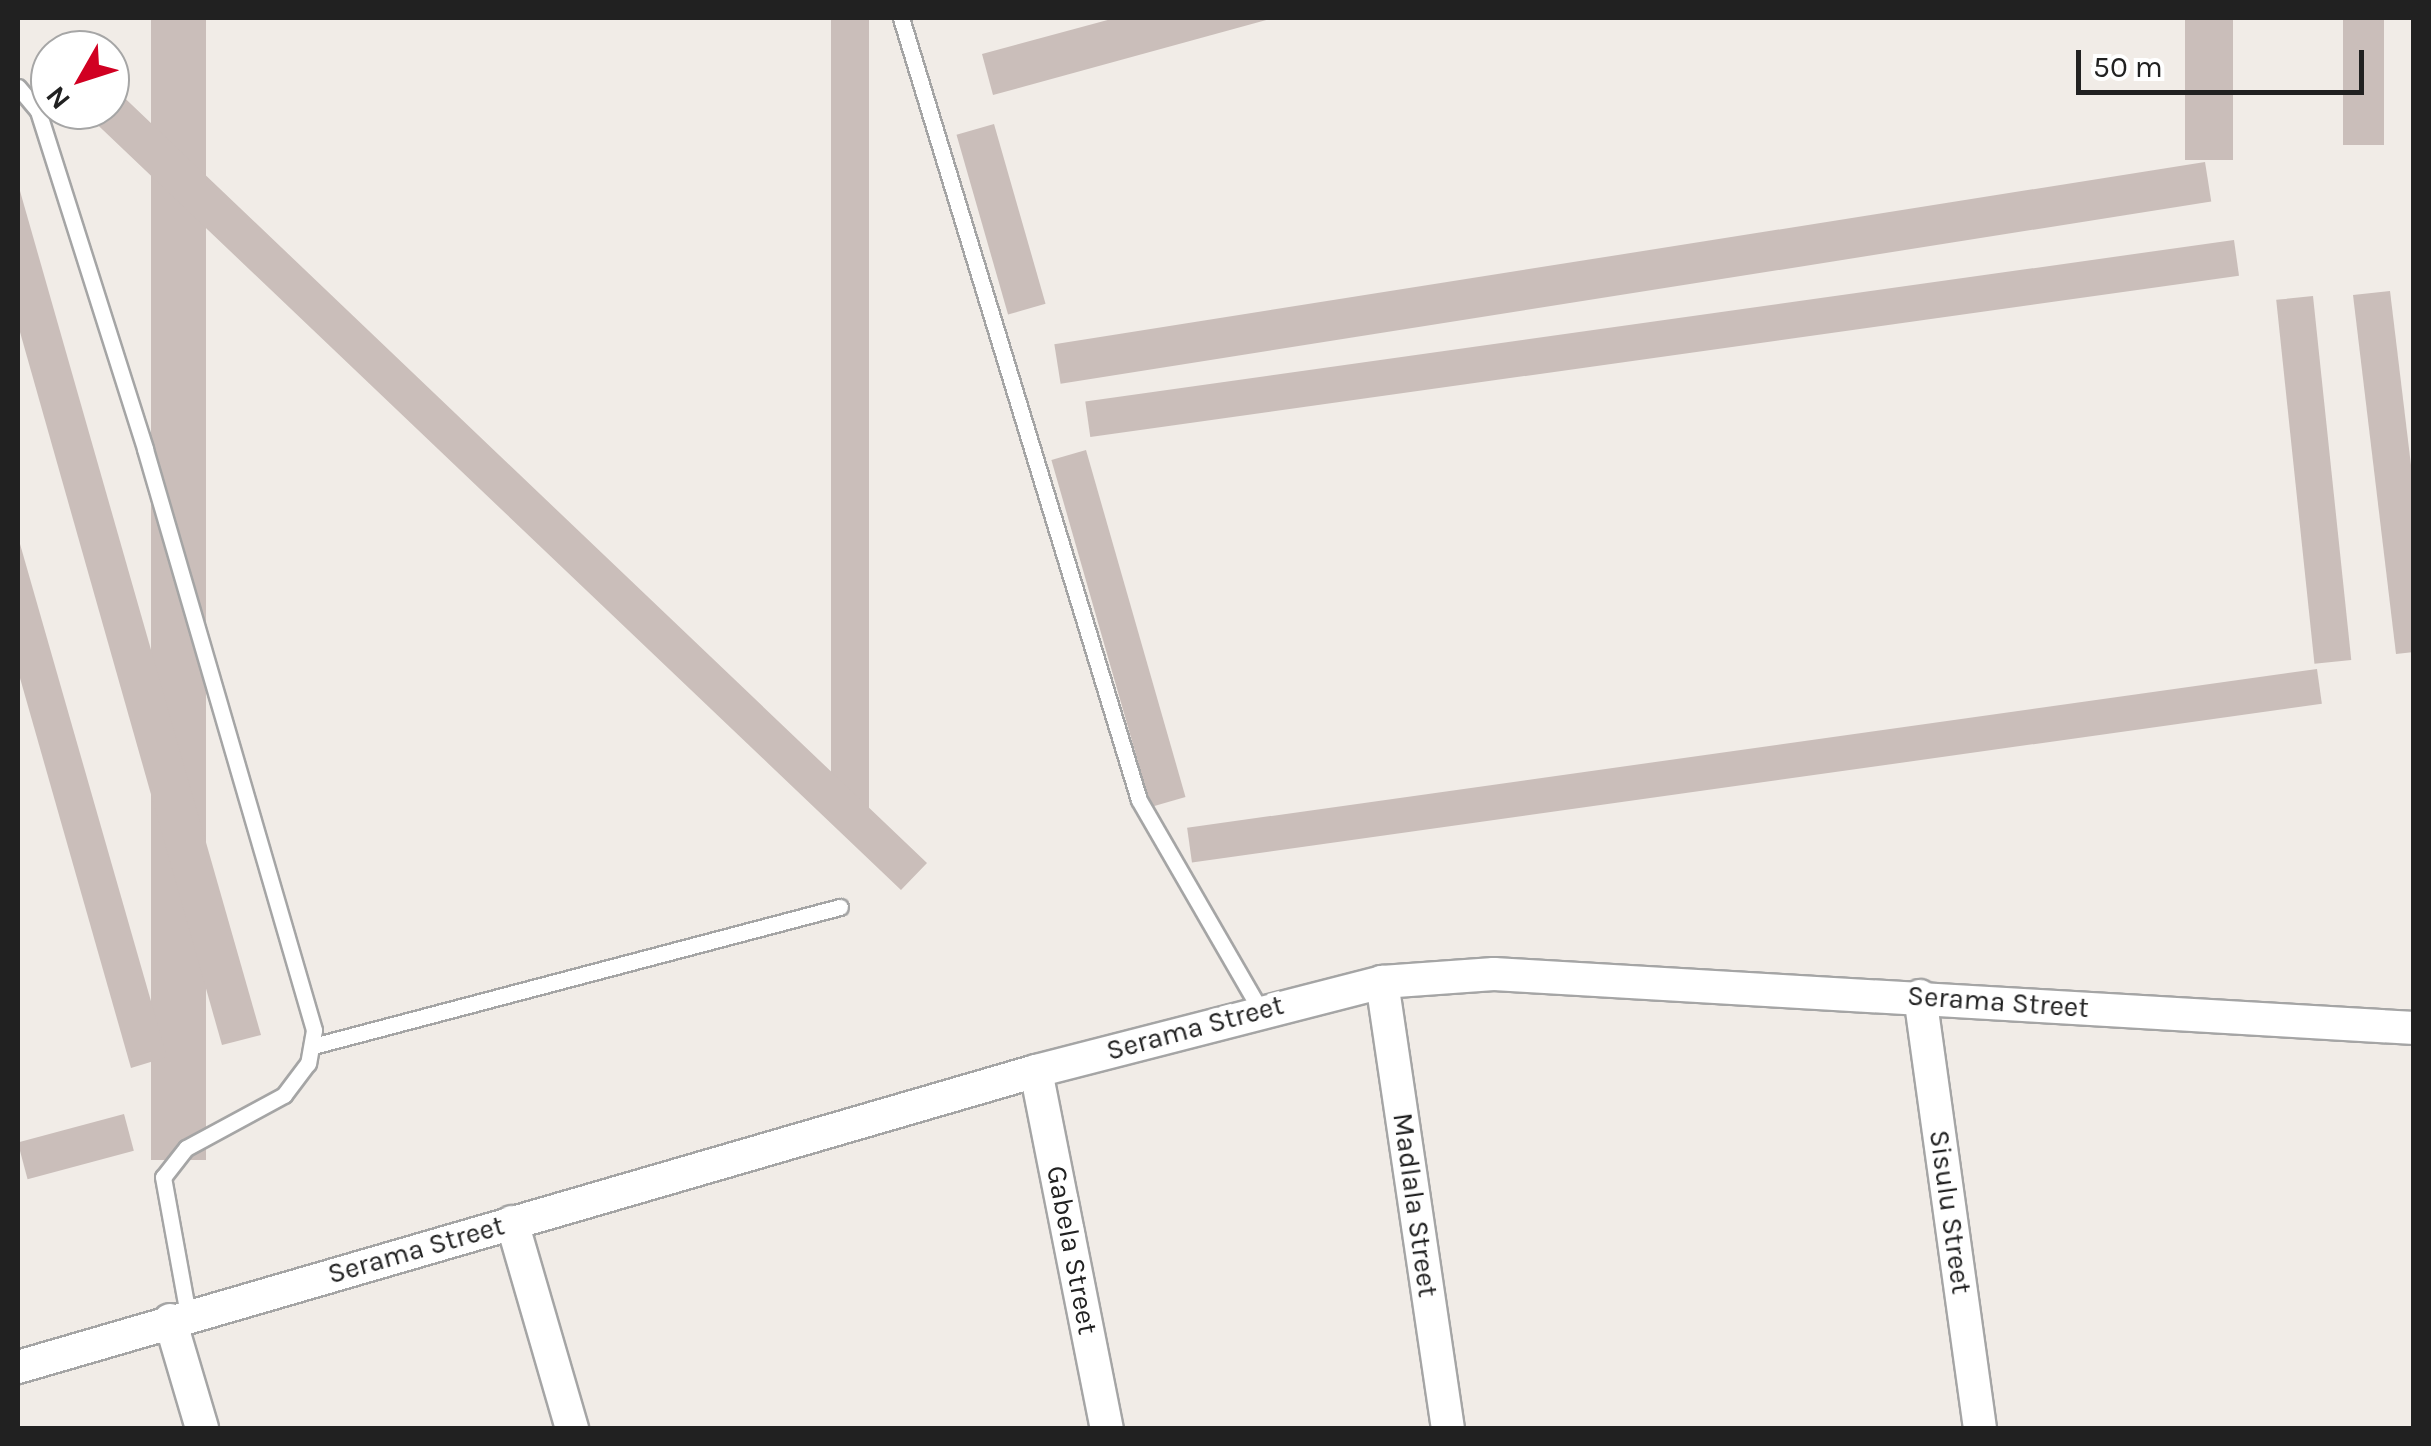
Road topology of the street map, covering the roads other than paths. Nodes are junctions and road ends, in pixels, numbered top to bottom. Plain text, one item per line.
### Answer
1 (901, 18) edge
2 (18, 88) edge
3 (840, 907) dead end
4 (1382, 982) junction
5 (1920, 996) junction
6 (1260, 1010) junction
7 (2414, 1028) edge
8 (313, 1046) junction
9 (1036, 1071) junction
10 (512, 1222) junction
11 (179, 1318) junction
12 (18, 1367) edge
13 (202, 1428) edge
14 (572, 1428) edge
15 (1107, 1428) edge
16 (1448, 1428) edge
17 (1980, 1428) edge

1 - 6 lane
2 - 8 lane
3 - 8 lane
4 - 5 street, Serama Street
4 - 6 street, Serama Street
4 - 16 street, Madlala Street
5 - 7 street, Serama Street
5 - 17 street, Sisulu Street
6 - 9 street, Serama Street
8 - 11 lane
9 - 10 street, Serama Street
9 - 15 street, Gabela Street
10 - 11 street, Serama Street
10 - 14 street
11 - 12 street, Serama Street
11 - 13 street

